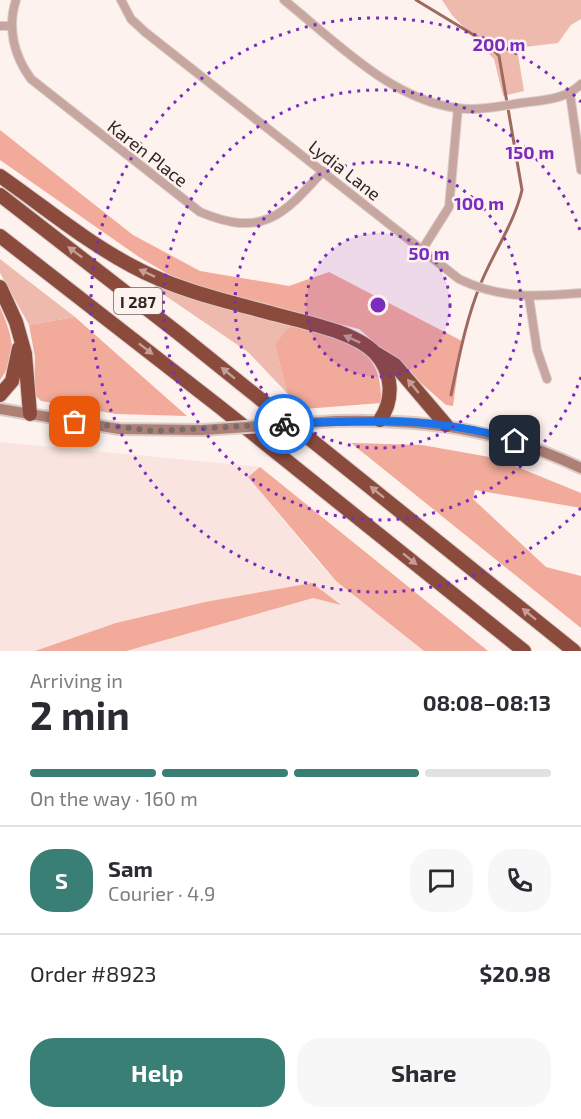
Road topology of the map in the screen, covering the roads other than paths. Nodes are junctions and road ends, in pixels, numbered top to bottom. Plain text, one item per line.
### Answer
1 (16, 0) edge
2 (121, 0) edge
3 (286, 1) edge
4 (0, 26) edge
5 (12, 26) junction
6 (581, 84) edge
7 (570, 94) junction
8 (458, 108) junction
9 (581, 170) edge
10 (323, 171) junction
11 (0, 176) edge
12 (0, 195) edge
13 (0, 236) edge
14 (422, 250) junction
15 (0, 286) edge
16 (581, 293) edge
17 (529, 297) junction
18 (20, 334) junction
19 (375, 353) junction
20 (547, 379) dead end
21 (0, 395) edge
22 (0, 409) edge
23 (30, 414) junction
24 (380, 420) junction
25 (446, 425) junction
26 (581, 468) edge
27 (524, 651) edge
28 (574, 651) edge

1 - 5 street, Karen Place
2 - 10 street, Lydia Lane
3 - 8 street
4 - 5 street
5 - 10 street, Karen Place
6 - 7 street
7 - 8 street
7 - 9 street
8 - 14 street
10 - 14 street, Lydia Lane
19 -> 11 highway
28 -> 12 highway, I 287
13 -> 27 highway, I 287
14 - 17 street, Lydia Lane
15 - 18 highway
16 - 17 street, Lydia Lane
17 - 20 street
18 - 21 highway
18 - 23 highway
19 - 24 highway
25 -> 19 highway
22 - 23 main road
23 - 24 main road, bridge
24 - 25 main road
25 - 26 main road

